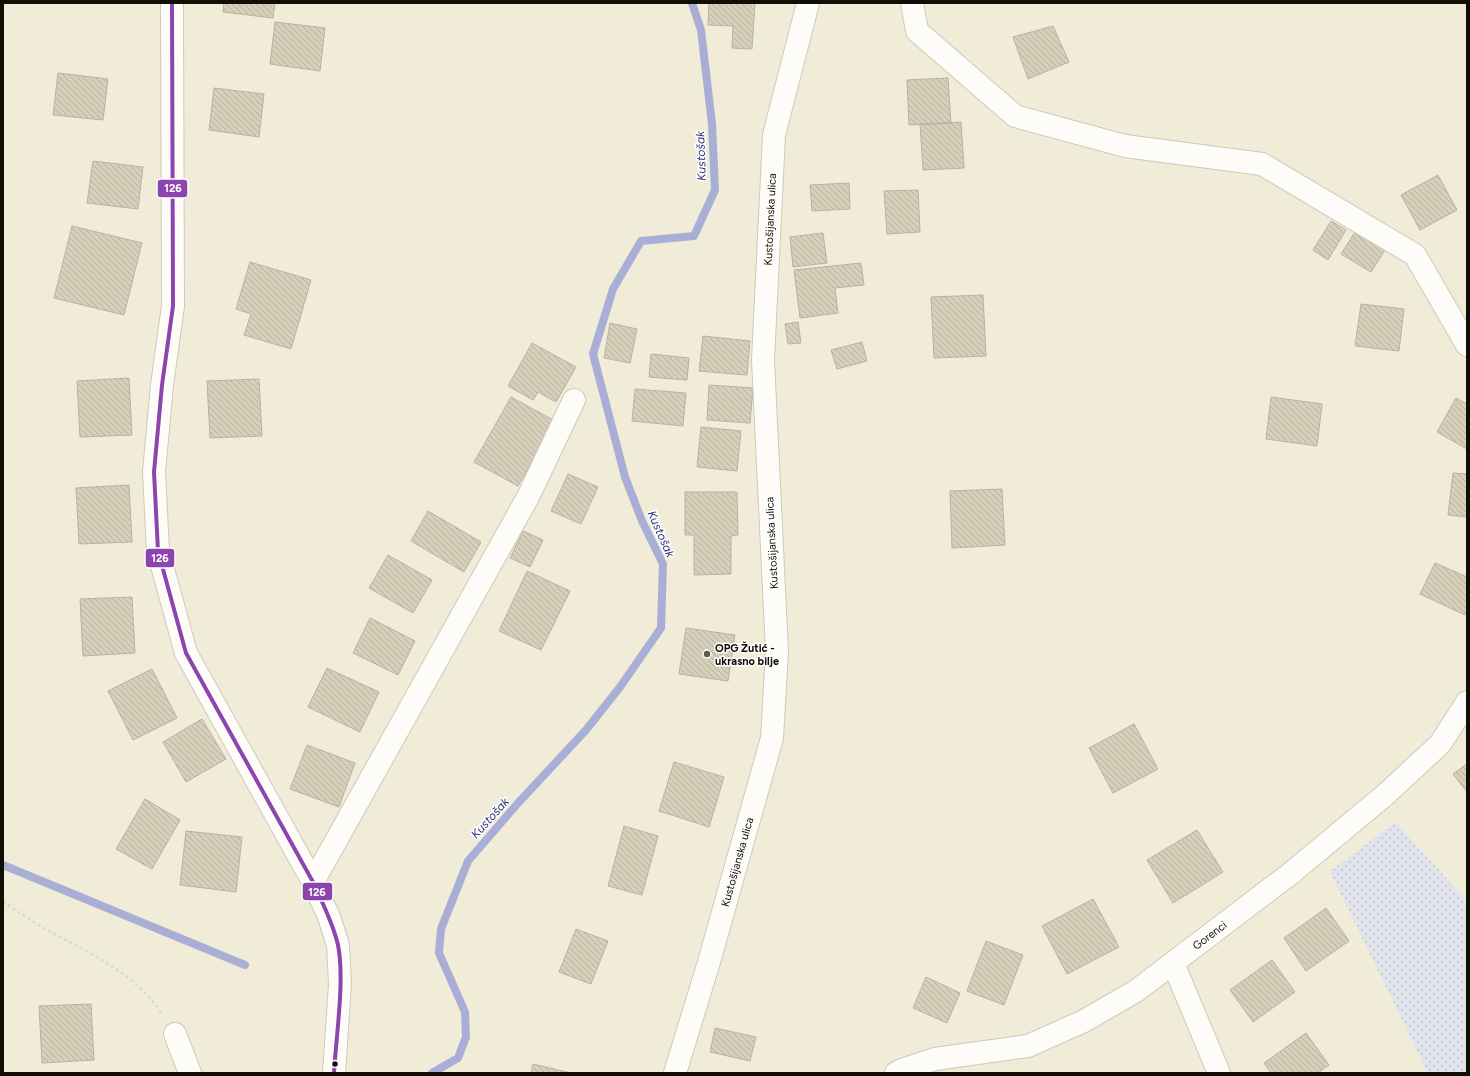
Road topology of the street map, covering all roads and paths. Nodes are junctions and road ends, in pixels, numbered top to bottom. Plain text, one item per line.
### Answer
1 (172, 3) edge
2 (808, 3) edge
3 (912, 3) edge
4 (1467, 345) edge
5 (574, 400) dead end
6 (1467, 702) edge
7 (313, 882) junction
8 (3, 901) edge
9 (1172, 963) junction
10 (175, 1034) joint
11 (190, 1073) edge
12 (334, 1073) edge
13 (674, 1073) edge
14 (896, 1073) edge
15 (1219, 1073) edge

1 - 7 street
2 - 13 street, Kustošijanska ulica
3 - 4 street
5 - 7 street
6 - 9 street, Gorenci
7 - 12 street
8 - 10 path
9 - 14 street, Gorenci
9 - 15 street
10 - 11 street

